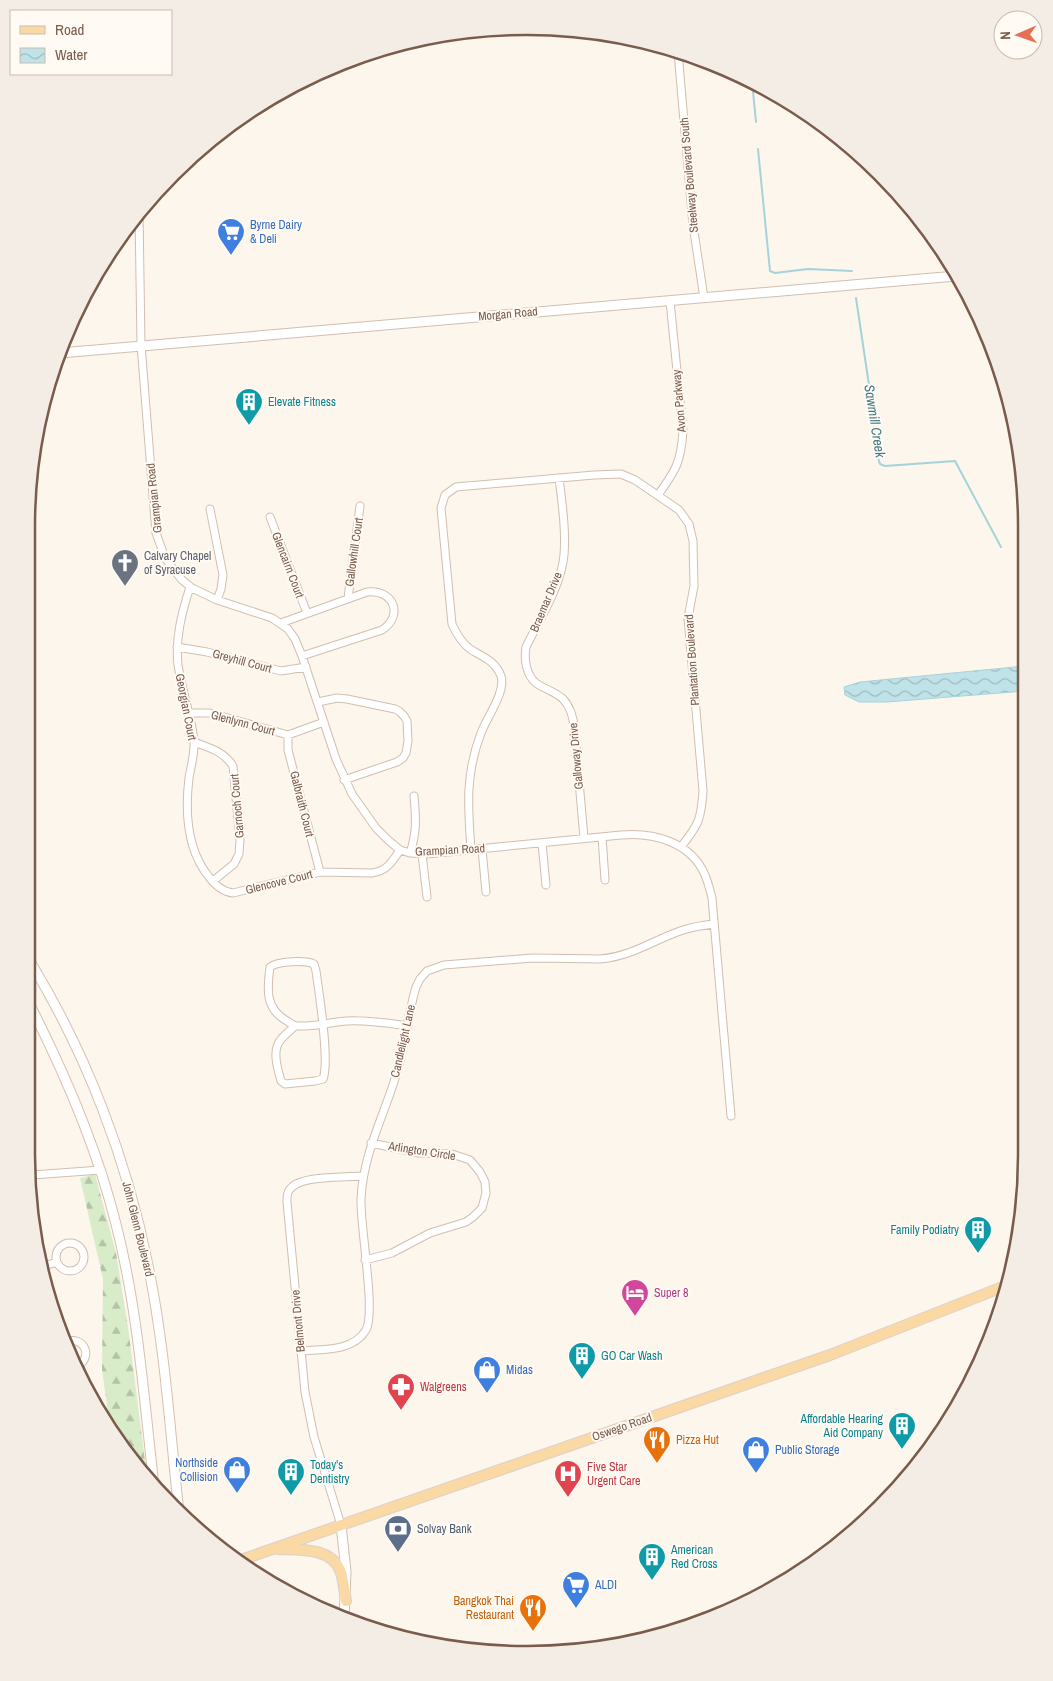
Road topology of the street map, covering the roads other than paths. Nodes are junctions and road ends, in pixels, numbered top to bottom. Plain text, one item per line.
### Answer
1 (679, 59) edge
2 (139, 224) edge
3 (949, 277) edge
4 (704, 298) junction
5 (670, 301) junction
6 (141, 345) junction
7 (67, 352) edge
8 (559, 478) junction
9 (658, 495) junction
10 (360, 506) dead end
11 (210, 509) dead end
12 (270, 517) dead end
13 (190, 587) junction
14 (348, 598) junction
15 (217, 600) junction
16 (307, 613) junction
17 (281, 624) junction
18 (177, 647) junction
19 (302, 656) junction
20 (526, 665) joint
21 (306, 667) junction
22 (318, 702) junction
23 (188, 713) junction
24 (324, 722) junction
25 (288, 735) junction
26 (194, 742) junction
27 (344, 780) junction
28 (414, 796) dead end
29 (602, 837) junction
30 (584, 838) junction
31 (542, 843) junction
32 (681, 847) junction
33 (482, 849) junction
34 (400, 850) junction
35 (471, 850) junction
36 (410, 853) junction
37 (422, 854) junction
38 (320, 872) junction
39 (605, 880) dead end
40 (213, 882) junction
41 (546, 885) dead end
42 (486, 892) dead end
43 (427, 897) dead end
44 (714, 924) junction
45 (35, 972) edge
46 (35, 1017) edge
47 (322, 1024) junction
48 (295, 1026) junction
49 (408, 1026) junction
50 (731, 1116) dead end
51 (371, 1143) junction
52 (101, 1170) junction
53 (36, 1176) edge
54 (362, 1176) junction
55 (365, 1260) junction
56 (57, 1262) dead end
57 (48, 1265) edge
58 (999, 1288) edge
59 (71, 1341) edge
60 (300, 1351) junction
61 (82, 1363) edge
62 (153, 1474) edge
63 (178, 1500) edge
64 (341, 1525) junction
65 (272, 1549) junction
66 (246, 1558) edge
67 (346, 1601) junction
68 (345, 1611) edge

1 - 4 street, Steelway Boulevard South
2 - 6 street, Grampian Road
3 - 4 main road, Morgan Road
4 - 5 main road, Morgan Road
5 - 6 main road, Morgan Road
5 - 9 street, Avon Parkway
6 - 7 main road, Morgan Road
6 - 13 street, Grampian Road
8 - 9 street, Plantation Boulevard
8 - 20 street, Braemar Drive
8 - 35 street, Plantation Boulevard
9 - 32 street, Plantation Boulevard
10 - 14 street, Gallowhill Court
11 - 15 street
12 - 16 street, Glencairn Court
13 - 15 street, Grampian Road
13 - 18 street, Georgian Court
14 - 16 street
14 - 19 street
15 - 17 street, Grampian Road
16 - 17 street
17 - 19 street, Grampian Road
18 - 21 street, Greyhill Court
18 - 23 street, Georgian Court
19 - 21 street, Grampian Road
20 - 30 street, Galloway Drive
21 - 22 street, Grampian Road
22 - 24 street, Grampian Road
22 - 27 street
23 - 25 street, Glenlynn Court
23 - 26 street, Georgian Court
24 - 25 street, Glenlynn Court
24 - 27 street, Grampian Road
25 - 38 street, Galbraith Court
26 - 40 street, Georgian Court
26 - 40 street, Garnoch Court
27 - 34 street, Grampian Road
28 - 36 street
29 - 30 street, Grampian Road
29 - 32 street, Grampian Road
29 - 39 street
30 - 31 street, Grampian Road
31 - 33 street, Grampian Road
31 - 41 street
32 - 44 street, Grampian Road
33 - 35 street, Grampian Road
33 - 42 street
34 - 36 street, Grampian Road
34 - 38 street, Glencove Court
35 - 37 street, Grampian Road
36 - 37 street, Grampian Road
37 - 43 street
38 - 40 street, Glencove Court
44 - 49 street, Candlelight Lane
44 - 50 street, Grampian Road
45 - 63 main road, John Glenn Boulevard
46 - 52 main road, John Glenn Boulevard
47 - 48 street
47 - 48 street
47 - 48 street
47 - 49 street
49 - 51 street, Candlelight Lane
51 - 54 street, Candlelight Lane
51 - 55 street, Arlington Circle
52 - 53 street
52 - 62 main road, John Glenn Boulevard
54 - 55 street, Candlelight Lane
54 - 60 street, Belmont Drive
55 - 60 street, Candlelight Lane
56 - 57 street
58 - 64 main road, Oswego Road
59 - 61 street
60 - 64 street, Belmont Drive
64 - 65 main road, Oswego Road
64 - 67 main road
65 - 66 main road, Oswego Road
65 - 67 main road
67 - 68 main road

